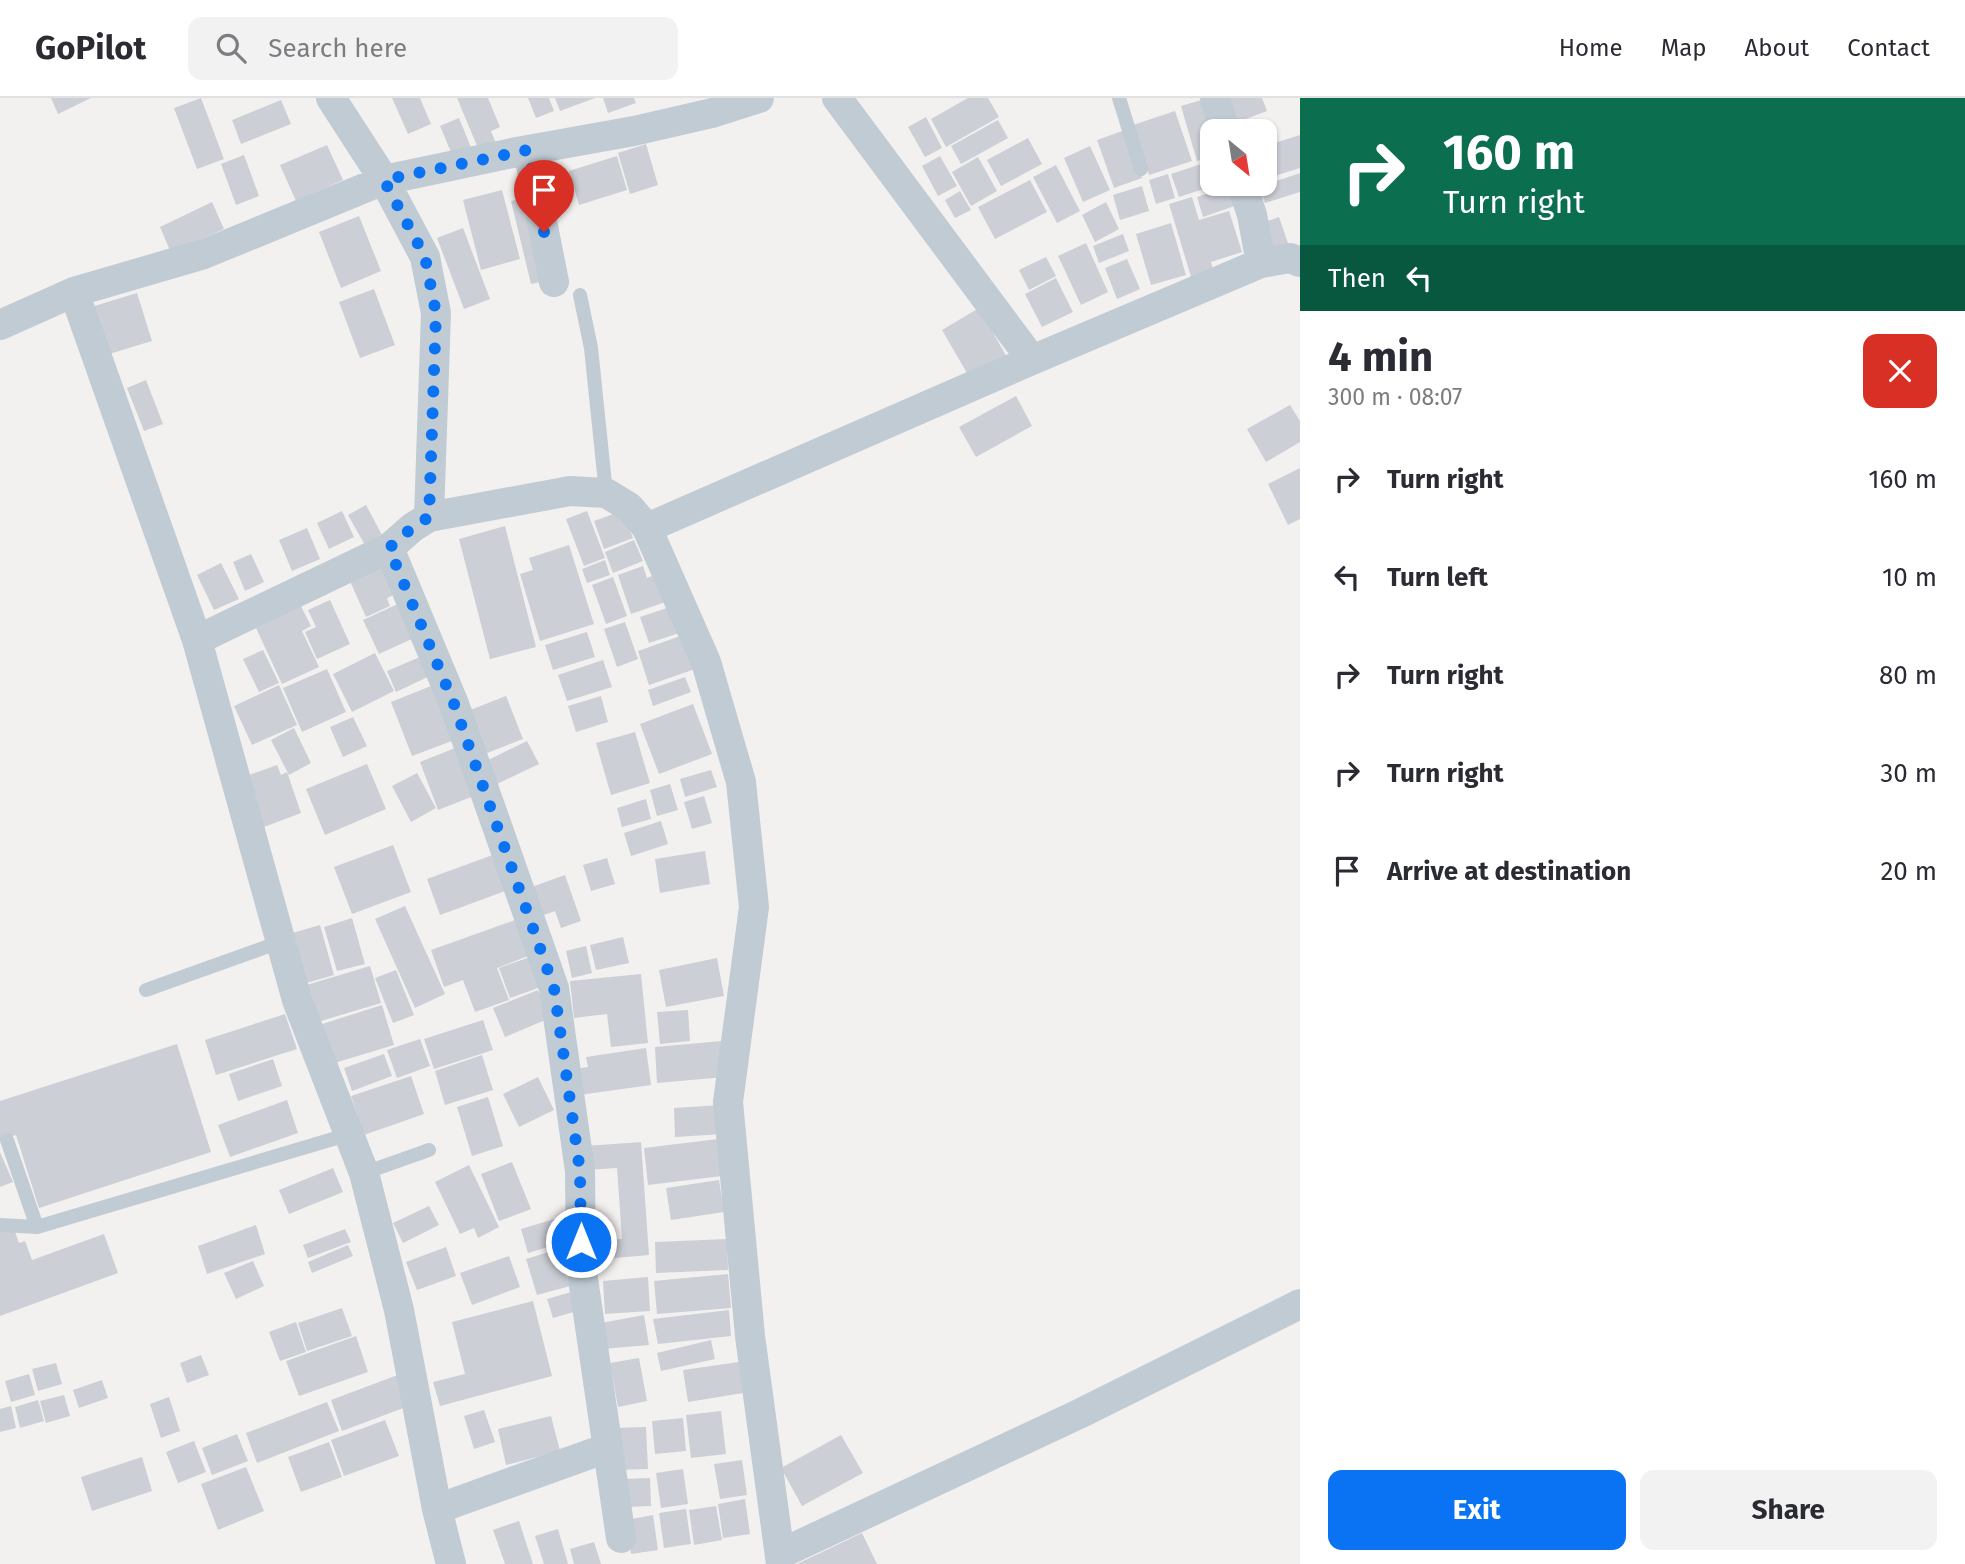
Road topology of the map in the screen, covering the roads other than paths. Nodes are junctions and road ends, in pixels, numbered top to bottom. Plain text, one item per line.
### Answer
1 (331, 98) edge
2 (759, 98) edge
3 (836, 98) edge
4 (1119, 98) edge
5 (1214, 98) edge
6 (710, 105) edge
7 (1221, 119) edge
8 (528, 150) junction
9 (1141, 169) dead end
10 (384, 180) junction
11 (1246, 196) edge
12 (1300, 262) edge
13 (1261, 263) junction
14 (567, 289) joint
15 (74, 292) junction
16 (0, 325) edge
17 (1032, 360) junction
18 (606, 493) junction
19 (429, 517) junction
20 (647, 528) junction
21 (389, 548) junction
22 (197, 640) junction
23 (280, 942) junction
24 (146, 990) dead end
25 (350, 1134) junction
26 (7, 1140) dead end
27 (429, 1150) dead end
28 (364, 1173) junction
29 (0, 1225) edge
30 (37, 1227) junction
31 (1300, 1304) edge
32 (607, 1448) junction
33 (437, 1509) junction
34 (621, 1538) dead end
35 (780, 1559) edge
36 (451, 1564) edge

1 - 10 street
2 - 6 street
3 - 17 street
4 - 9 lane
5 - 7 street
6 - 8 street
8 - 10 street
8 - 14 street
10 - 15 street
10 - 19 street
11 - 13 street
12 - 13 street
13 - 17 street
14 - 18 lane
15 - 16 street
15 - 22 street
17 - 20 street
18 - 19 street
18 - 20 street
19 - 21 street
20 - 35 street
21 - 22 street
21 - 32 street
22 - 23 street
23 - 24 lane
23 - 25 street
25 - 28 street
25 - 30 lane
26 - 30 lane
27 - 28 lane
28 - 33 street
29 - 30 lane
31 - 35 street
32 - 33 street
32 - 34 street
33 - 36 street

